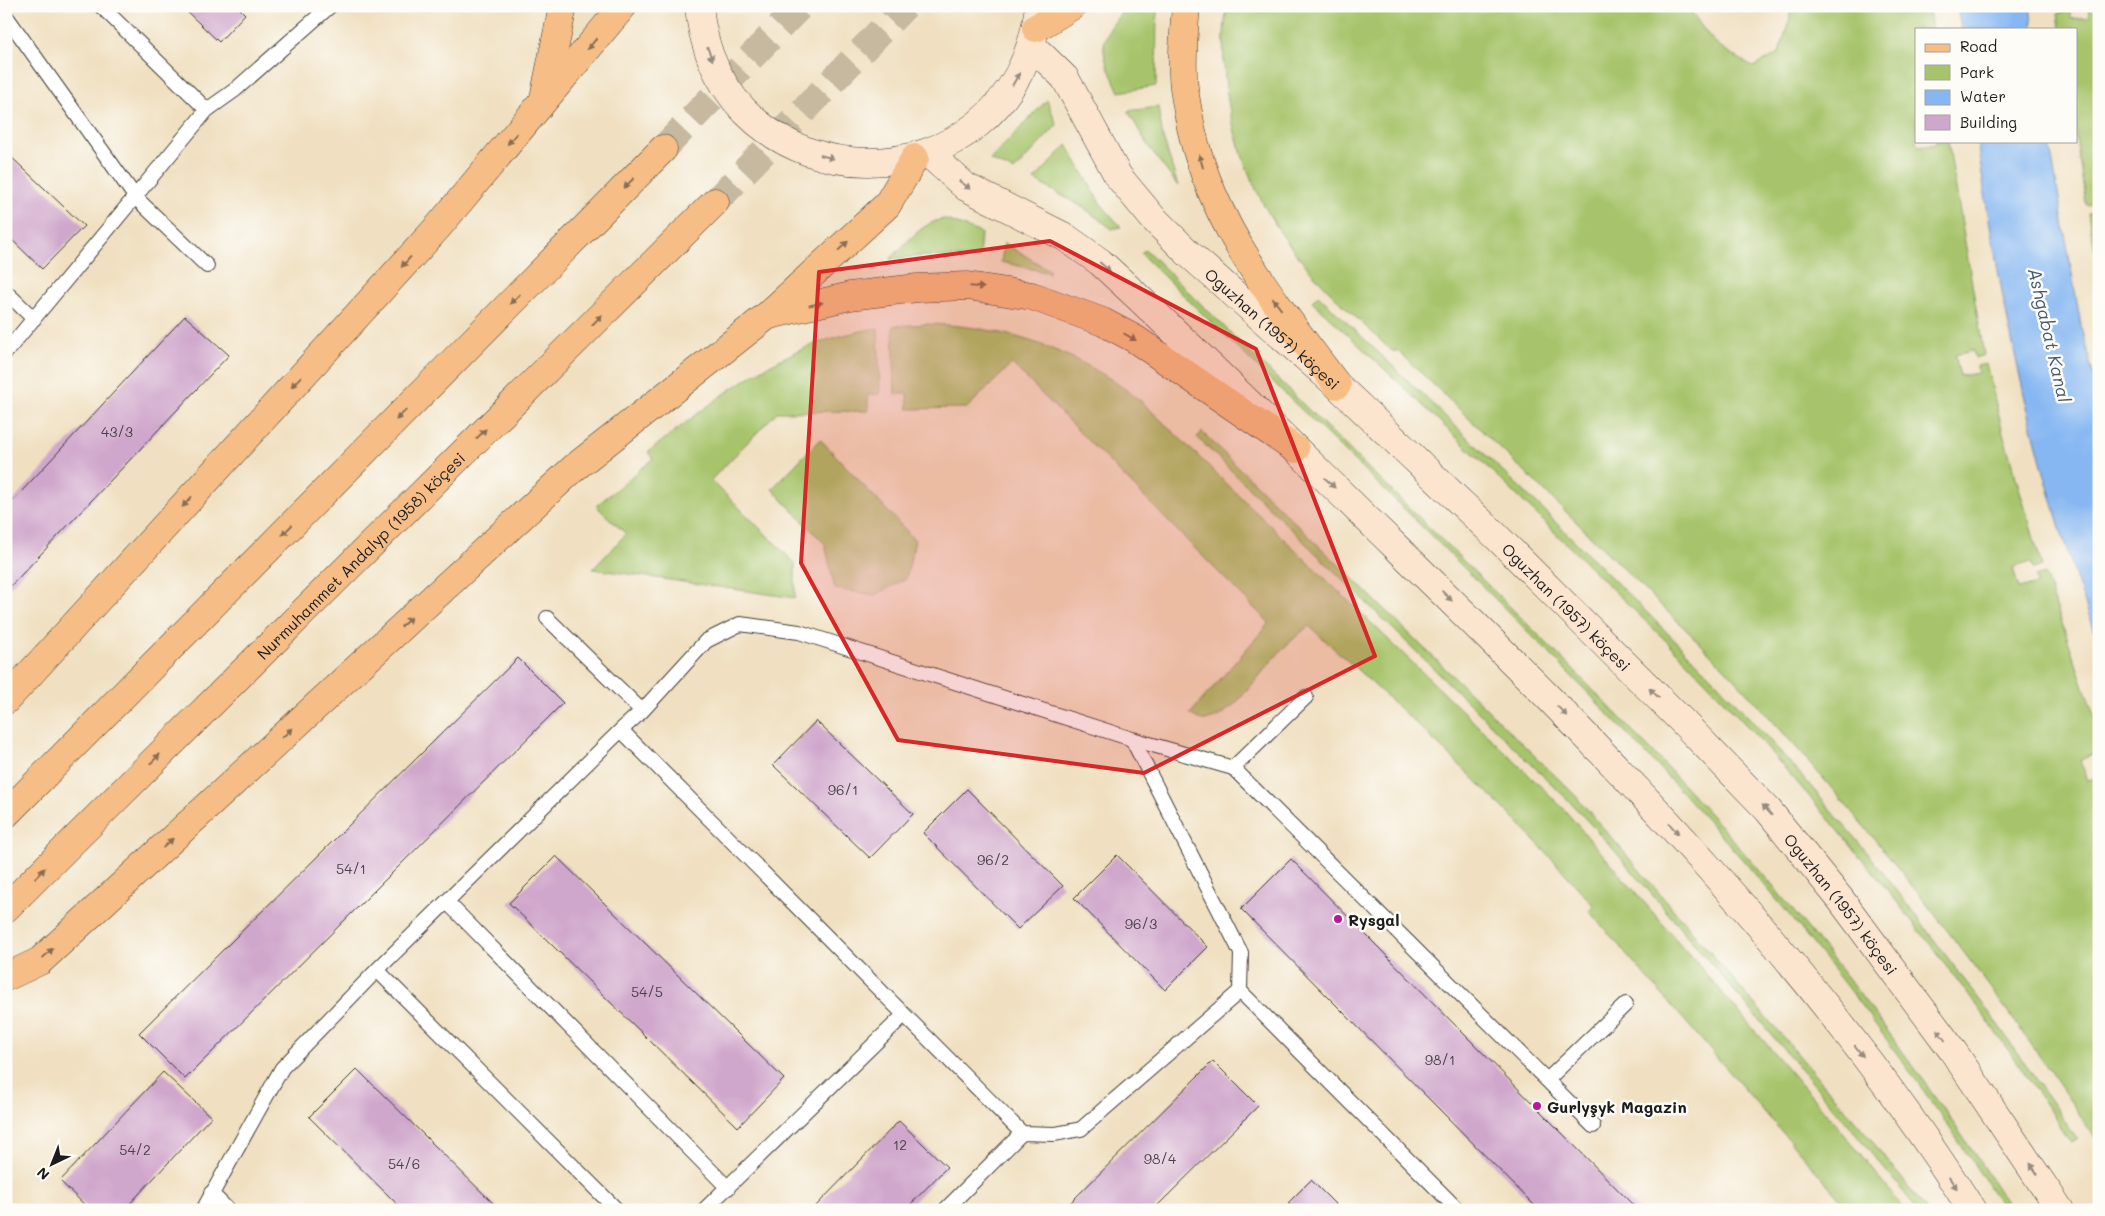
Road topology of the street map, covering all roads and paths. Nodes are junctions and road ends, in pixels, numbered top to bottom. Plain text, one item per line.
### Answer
1 (101, 6) edge
2 (330, 6) edge
3 (563, 6) edge
4 (623, 6) edge
5 (699, 6) edge
6 (1072, 6) edge
7 (1186, 6) edge
8 (6, 16) edge
9 (1036, 26) edge
10 (543, 102) junction
11 (207, 110) junction
12 (663, 149) tunnel mouth
13 (922, 156) junction
14 (136, 198) junction
15 (715, 202) tunnel mouth
16 (207, 266) dead end
17 (6, 292) edge
18 (768, 315) junction
19 (34, 319) junction
20 (6, 352) edge
21 (1337, 385) junction
22 (1295, 449) junction
23 (548, 618) dead end
24 (1306, 697) dead end
25 (6, 700) edge
26 (642, 711) junction
27 (621, 730) junction
28 (1132, 739) junction
29 (1233, 768) junction
30 (6, 814) edge
31 (448, 902) junction
32 (6, 908) edge
33 (377, 970) junction
34 (6, 977) edge
35 (1240, 991) junction
36 (1626, 1004) dead end
37 (904, 1015) junction
38 (1547, 1080) junction
39 (1593, 1126) dead end
40 (1022, 1133) junction
41 (728, 1188) junction
42 (211, 1193) junction
43 (203, 1210) edge
44 (228, 1210) edge
45 (617, 1210) edge
46 (704, 1210) edge
47 (945, 1210) edge
48 (1458, 1210) edge
49 (1972, 1210) edge
50 (2060, 1210) edge

1 - 11 lane
2 - 11 lane
3 - 10 main road
4 -> 10 main road
5 -> 13 main road
6 - 9 main road
21 -> 7 main road
8 - 14 lane
13 -> 9 main road
9 - 21 main road, Oguzhan (1957) köçesi
10 -> 25 main road
11 - 14 lane
12 -> 30 main road
18 -> 13 main road
13 -> 22 main road
14 - 16 lane
14 - 19 lane
32 -> 15 main road, Nurmuhammet Andalyp (1958) köçesi
17 - 19 lane
18 -> 22 main road
34 -> 18 main road
19 - 20 lane
50 -> 21 main road, Oguzhan (1957) köçesi
22 -> 49 main road
23 - 26 lane
24 - 29 lane
26 - 27 lane
26 - 28 lane
27 - 31 lane
27 - 37 lane
28 - 29 lane
28 - 35 lane
29 - 38 lane
31 - 33 lane
31 - 41 lane
33 - 42 lane
33 - 45 lane
35 - 40 lane
35 - 48 lane
36 - 38 lane
37 - 40 lane
37 - 41 lane
38 - 39 lane
40 - 47 lane
41 - 46 lane
42 - 43 lane
42 - 44 lane

